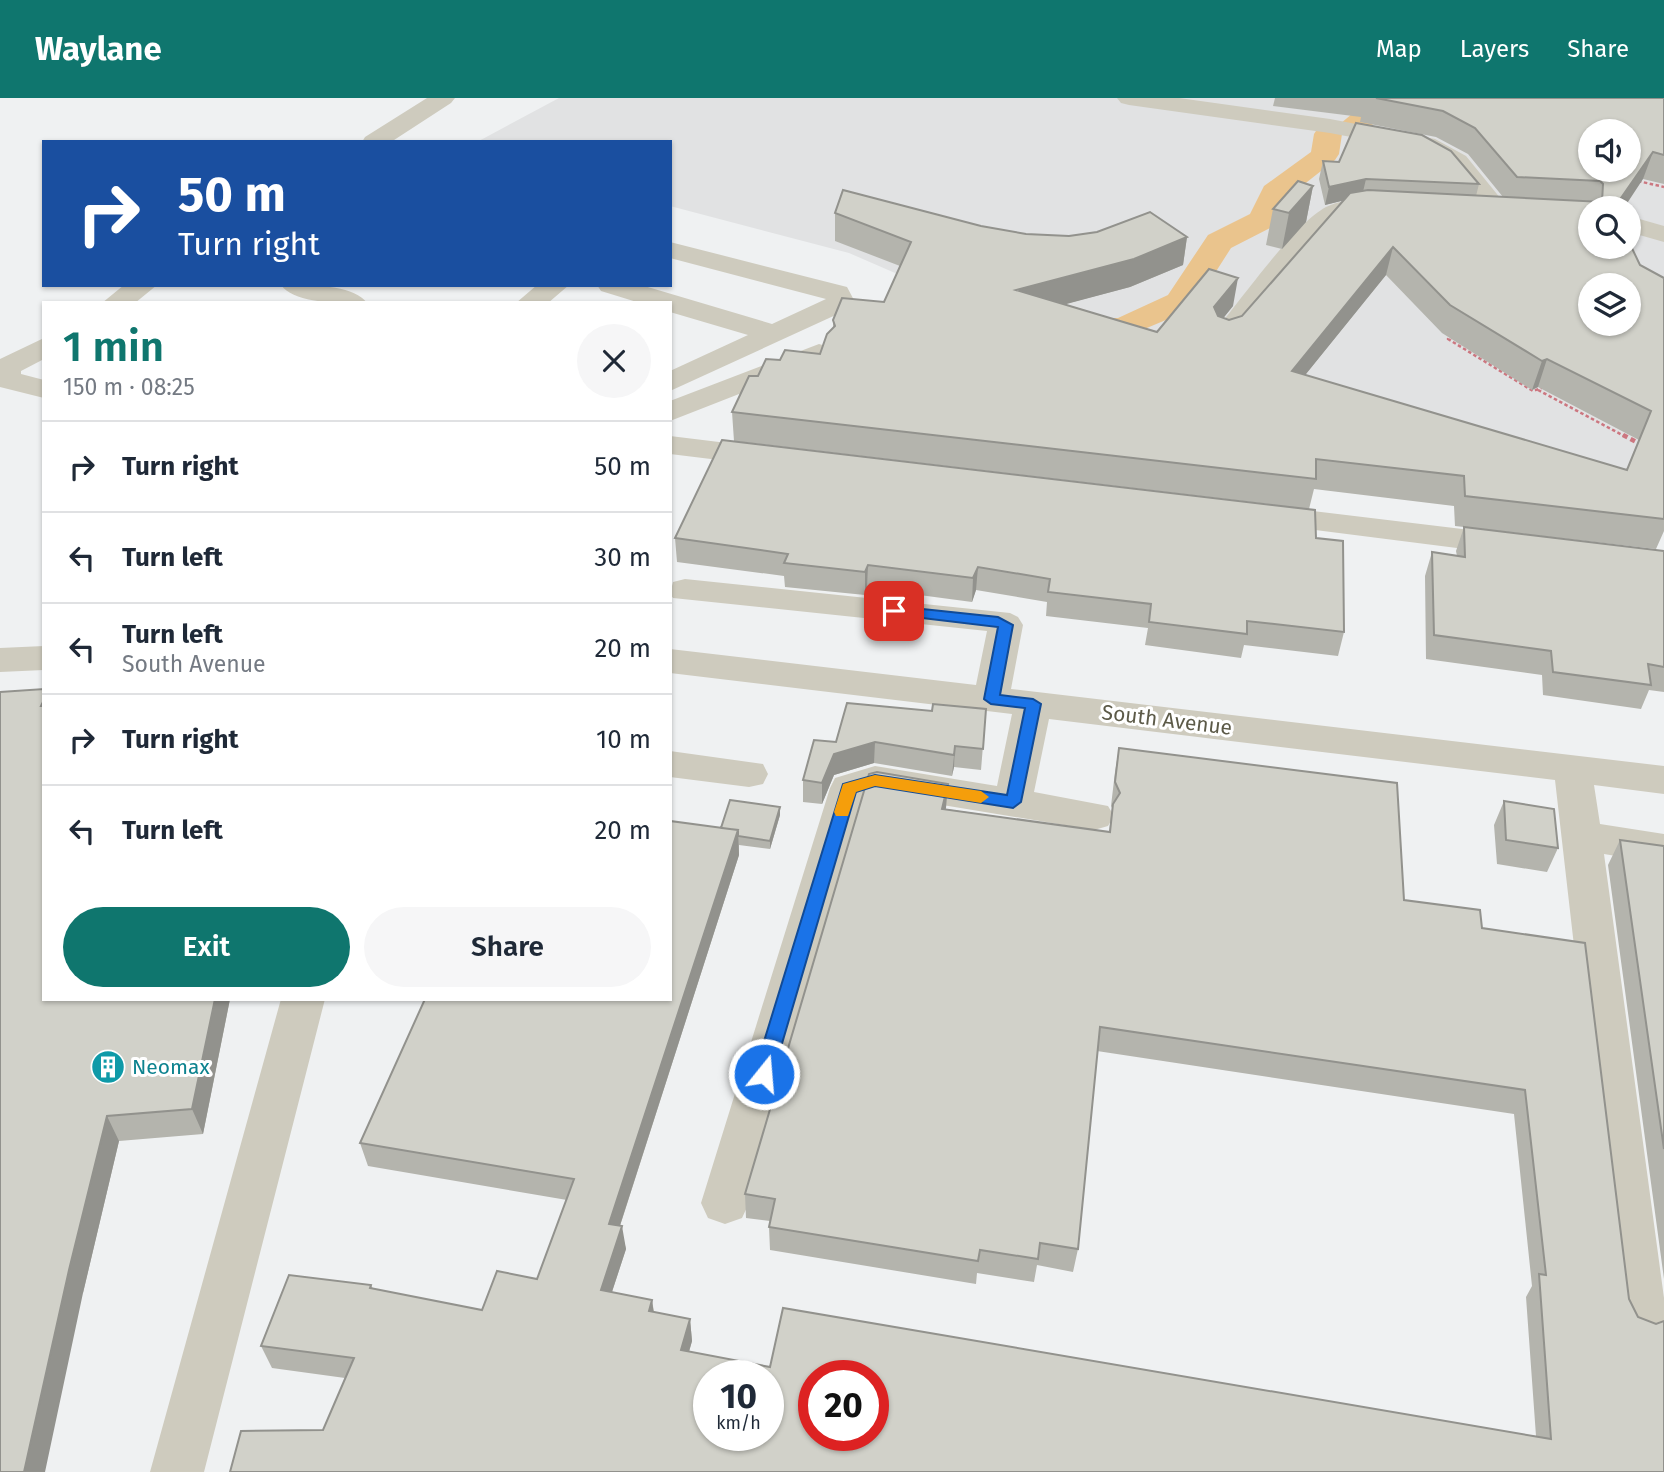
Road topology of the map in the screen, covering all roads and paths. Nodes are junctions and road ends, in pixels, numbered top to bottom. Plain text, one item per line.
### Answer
1 (443, 98) edge
2 (1129, 98) edge
3 (1345, 106) dead end
4 (1330, 126) junction
5 (377, 140) edge
6 (1641, 182) edge
7 (1664, 187) edge
8 (1404, 209) edge
9 (1474, 213) edge
10 (1641, 227) edge
11 (1664, 234) edge
12 (672, 251) edge
13 (140, 287) edge
14 (302, 287) edge
15 (552, 287) edge
16 (618, 287) edge
17 (119, 301) edge
18 (347, 301) edge
19 (533, 301) edge
20 (663, 301) edge
21 (672, 304) edge
22 (773, 333) junction
23 (1461, 335) edge
24 (1225, 337) edge
25 (42, 348) edge
26 (819, 353) edge
27 (672, 381) edge
28 (1550, 385) edge
29 (42, 388) edge
30 (1537, 390) junction
31 (672, 411) edge
32 (672, 445) edge
33 (1653, 450) edge
34 (794, 460) edge
35 (1236, 512) edge
36 (1540, 548) edge
37 (685, 590) dead end
38 (42, 658) edge
39 (0, 660) edge
40 (672, 661) edge
41 (991, 699) junction
42 (1033, 704) junction
43 (672, 764) edge
44 (1573, 769) junction
45 (749, 774) dead end
46 (1664, 780) edge
47 (1013, 802) junction
48 (1094, 816) dead end
49 (1582, 836) junction
50 (1664, 849) edge
51 (302, 1001) edge
52 (724, 1203) dead end
53 (1642, 1321) edge
54 (177, 1472) edge

1 - 5 street
2 - 4 street
3 - 4 street
4 - 9 street
6 - 7 path
8 - 24 street
10 - 11 street
12 - 22 street
13 - 17 street
14 - 18 street
15 - 19 street
16 - 20 street
21 - 22 street
22 - 27 street
23 - 30 path
25 - 29 street
26 - 31 street
28 - 30 path
30 - 33 path
32 - 34 street
35 - 36 street
37 - 41 street
38 - 39 street
40 - 41 street, South Avenue
41 - 42 street, South Avenue
42 - 44 street, South Avenue
42 - 47 street
43 - 45 street
44 - 46 street, South Avenue
44 - 49 street
47 - 48 street
47 - 52 street
49 - 50 street
49 - 53 street
51 - 54 street

